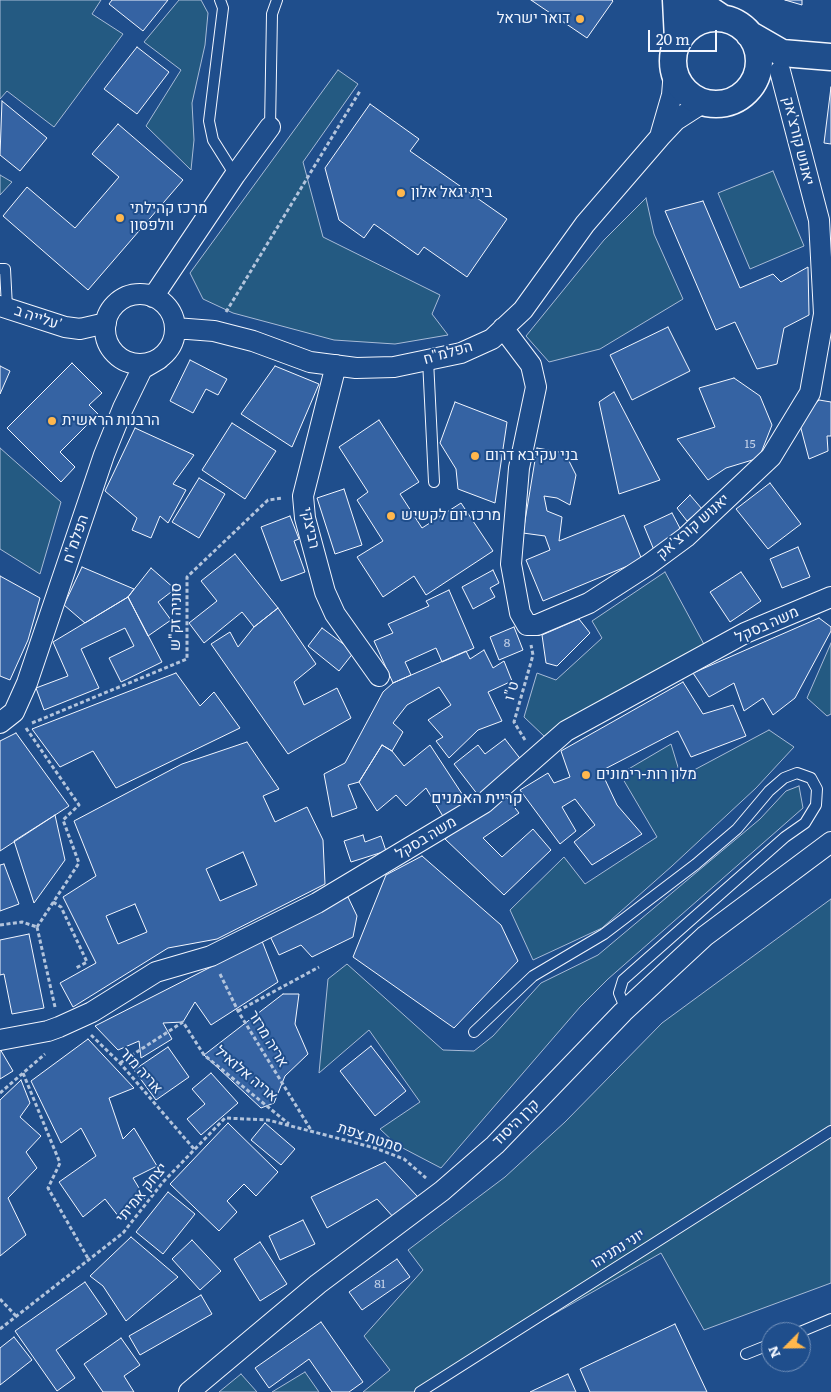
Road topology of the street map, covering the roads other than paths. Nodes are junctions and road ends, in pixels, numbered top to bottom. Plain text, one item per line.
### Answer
1 (220, 0) edge
2 (277, 0) edge
3 (676, 0) edge
4 (694, 0) edge
5 (722, 18) junction
6 (749, 34) junction
7 (678, 40) junction
8 (822, 57) edge
9 (674, 71) junction
10 (780, 71) junction
11 (751, 86) junction
12 (704, 102) junction
13 (270, 127) joint
14 (660, 137) junction
15 (235, 175) junction
16 (0, 268) edge
17 (153, 297) junction
18 (3, 306) edge
19 (106, 323) junction
20 (175, 328) junction
21 (504, 328) junction
22 (159, 359) junction
23 (428, 360) junction
24 (336, 365) junction
25 (434, 482) dead end
26 (831, 596) edge
27 (379, 676) dead end
28 (0, 723) edge
29 (831, 842) edge
30 (626, 1010) junction
31 (474, 1032) dead end
32 (0, 1040) edge
33 (831, 1130) edge
34 (831, 1320) edge
35 (811, 1328) edge
36 (761, 1348) edge
37 (746, 1354) dead end
38 (188, 1392) edge
39 (420, 1392) edge

1 - 15 lane
2 - 13 lane
3 - 7 street
4 - 5 street
5 - 6 street
5 - 7 street
6 - 8 street
6 - 11 street
7 - 9 street
8 - 10 street
9 - 12 street
9 - 14 street, הפלמ"ח
10 - 11 street
10 - 21 street, יאנוש קורצ'אק
11 - 12 street
12 - 14 street, הפלמ"ח
13 - 15 street
14 - 21 street, הפלמ"ח
15 - 17 street
16 - 18 lane
17 - 19 street
17 - 20 street
18 - 19 street, עלייה ב'
19 - 22 street
20 - 22 street
20 - 24 street, הפלמ"ח
21 - 23 street, הפלמ"ח
22 - 28 street, הפלמ"ח
23 - 24 street, הפלמ"ח
23 - 25 lane
24 - 27 street, רביצקי
26 - 32 street, משה בסקל
29 - 30 street, קרן היסוד
30 - 31 lane
30 - 38 street, קרן היסוד
33 - 39 lane, יוני נתניהו
34 - 35 lane
36 - 37 lane

